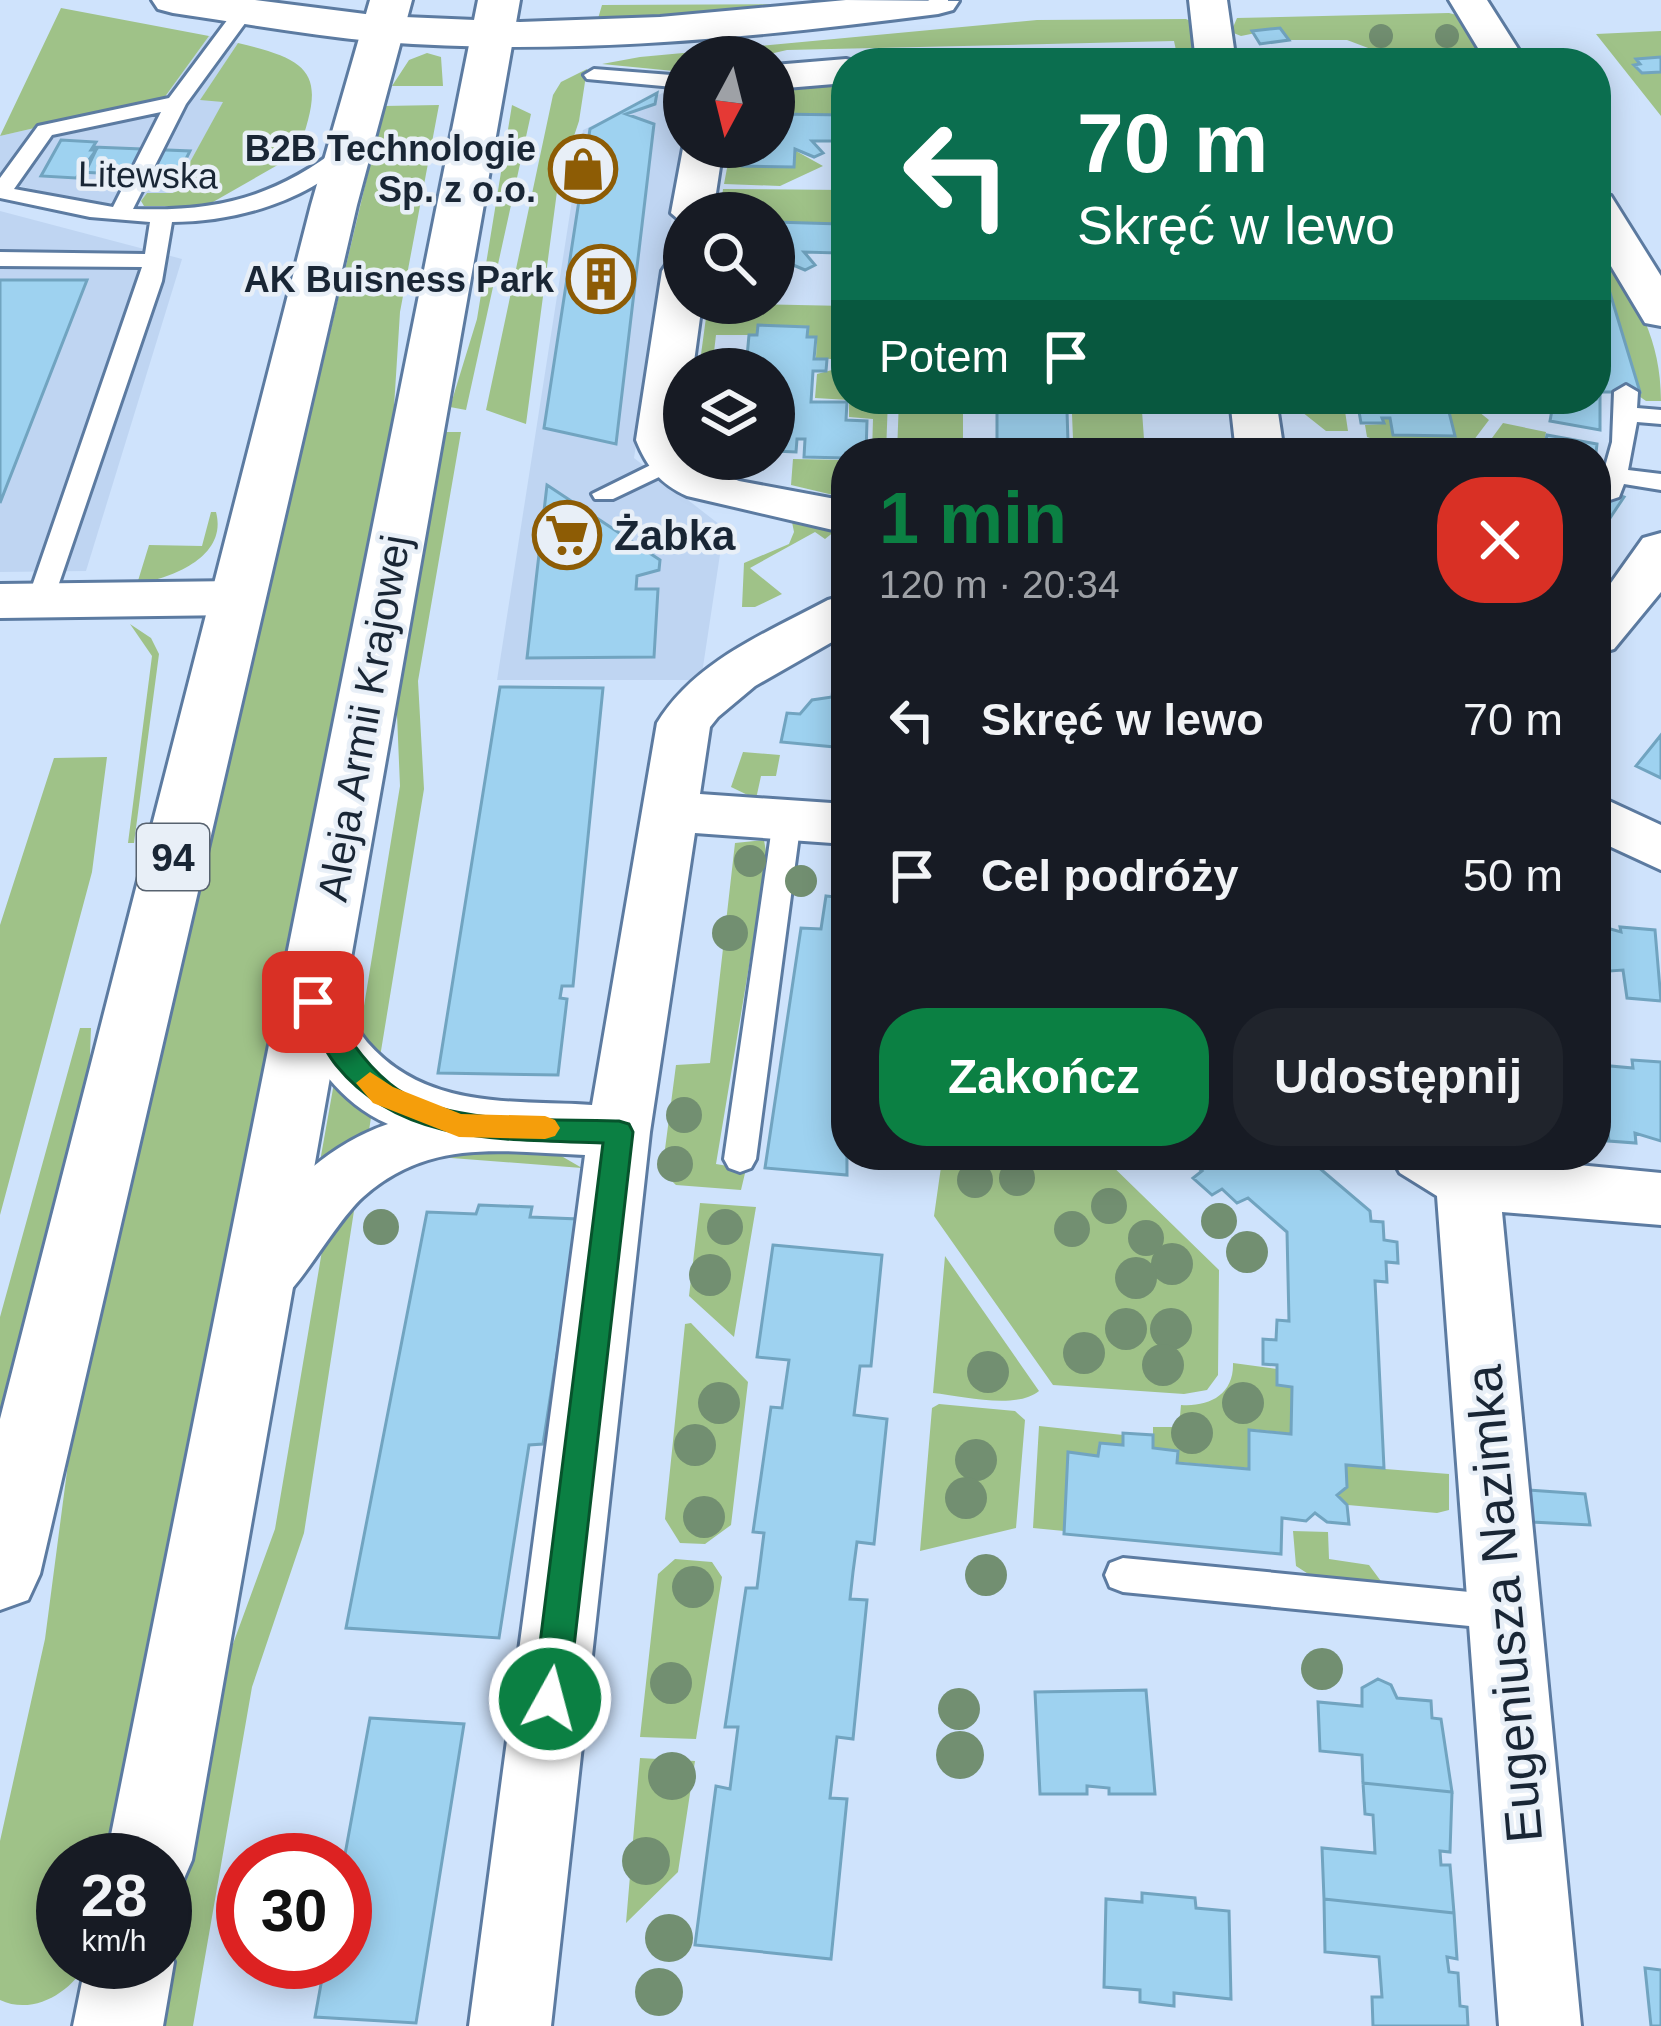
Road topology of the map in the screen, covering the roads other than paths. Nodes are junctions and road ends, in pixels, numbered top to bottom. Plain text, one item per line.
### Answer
1 (172, 0) edge
2 (926, 0) edge
3 (938, 0) edge
4 (962, 0) edge
5 (1208, 0) edge
6 (1468, 0) edge
7 (244, 11) junction
8 (388, 15) edge
9 (496, 16) edge
10 (1214, 48) edge
11 (1498, 48) edge
12 (831, 72) edge
13 (594, 75) dead end
14 (795, 75) edge
15 (663, 80) edge
16 (176, 103) junction
17 (350, 148) junction
18 (0, 192) edge
19 (120, 214) junction
20 (162, 216) junction
21 (1611, 230) edge
22 (0, 259) edge
23 (154, 261) junction
24 (1661, 313) edge
25 (1661, 417) edge
26 (663, 465) edge
27 (692, 480) edge
28 (1661, 482) edge
29 (604, 494) dead end
30 (831, 514) edge
31 (1661, 549) edge
32 (237, 598) junction
33 (20, 601) edge
34 (1611, 618) edge
35 (831, 621) edge
36 (667, 811) junction
37 (787, 820) junction
38 (831, 823) edge
39 (1611, 823) edge
40 (1661, 850) edge
41 (313, 1002) junction
42 (459, 1126) junction
43 (619, 1132) junction
44 (740, 1160) dead end
45 (1445, 1170) edge
46 (1452, 1170) edge
47 (1661, 1199) edge
48 (260, 1279) junction
49 (0, 1574) edge
50 (1123, 1575) dead end
51 (1501, 1612) junction
52 (154, 1833) edge
53 (125, 1989) edge
54 (118, 2026) edge
55 (510, 2026) edge
56 (1540, 2026) edge

1 - 7 main road
2 - 3 main road
3 - 4 main road
3 - 9 main road
5 - 10 street
6 - 11 street
7 - 8 main road
7 - 16 lane
8 - 9 main road
8 - 17 main road, 94
9 - 41 main road, Aleja Armii Krajowej
12 - 14 street
13 - 15 lane
16 - 18 lane
16 - 19 lane
17 - 20 lane, Litewska
17 - 32 main road, 94
18 - 19 lane, Litewska
19 - 20 lane, Litewska
20 - 23 lane
21 - 24 street
22 - 23 lane
23 - 33 lane
25 - 28 lane
26 - 29 lane
27 - 30 street
31 - 34 street
32 - 33 street
32 - 49 main road, 94
35 - 36 street
36 - 37 street
36 - 43 street
37 - 38 street
37 - 44 lane
39 - 40 street
41 - 42 street
41 - 48 main road, Aleja Armii Krajowej
42 - 43 street
42 - 48 street
43 - 55 street
45 - 51 street, Eugeniusza Nazimka
46 - 47 street, Eugeniusza Nazimka
48 - 52 main road, Aleja Armii Krajowej
50 - 51 lane
51 - 56 street, Eugeniusza Nazimka
53 - 54 main road

